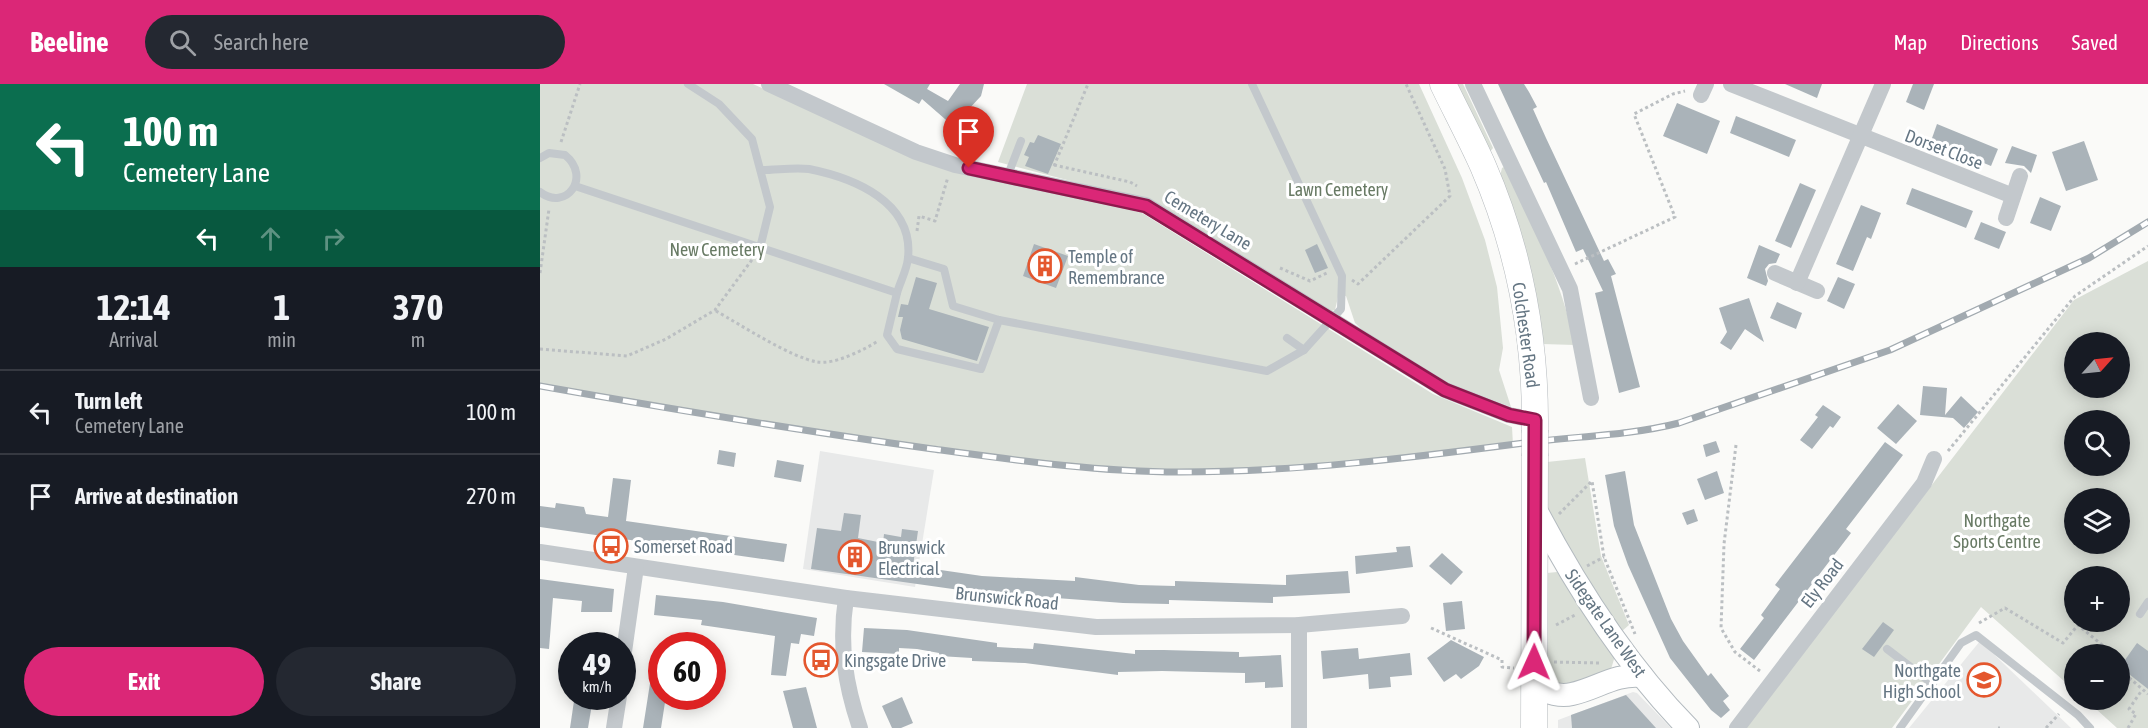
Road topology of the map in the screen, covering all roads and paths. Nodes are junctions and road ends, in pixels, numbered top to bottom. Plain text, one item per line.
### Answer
1 (580, 84) edge
2 (688, 84) edge
3 (769, 84) edge
4 (1088, 84) edge
5 (1252, 84) edge
6 (1406, 84) edge
7 (1443, 84) edge
8 (1473, 84) edge
9 (1731, 84) edge
10 (1883, 84) edge
11 (1700, 90) edge
12 (1860, 138) junction
13 (1021, 141) dead end
14 (558, 153) junction
15 (1505, 153) junction
16 (540, 158) edge
17 (1483, 167) junction
18 (762, 170) junction
19 (951, 170) dead end
20 (1051, 172) dead end
21 (1008, 175) junction
22 (2020, 176) dead end
23 (575, 186) junction
24 (540, 192) edge
25 (2013, 196) junction
26 (550, 198) junction
27 (2006, 218) dead end
28 (2148, 246) edge
29 (760, 248) junction
30 (542, 257) edge
31 (911, 259) junction
32 (1566, 268) dead end
33 (540, 273) edge
34 (1775, 273) dead end
35 (1342, 276) junction
36 (1797, 283) junction
37 (1817, 291) dead end
38 (897, 293) junction
39 (715, 310) junction
40 (999, 320) junction
41 (1332, 320) junction
42 (887, 335) junction
43 (1287, 338) dead end
44 (540, 349) edge
45 (1304, 350) junction
46 (1591, 398) dead end
47 (1535, 425) junction
48 (1736, 445) dead end
49 (1941, 455) joint
50 (1547, 513) junction
51 (540, 552) edge
52 (1604, 557) junction
53 (636, 567) junction
54 (1583, 568) dead end
55 (846, 598) junction
56 (2148, 602) edge
57 (2140, 614) dead end
58 (1402, 616) dead end
59 (1299, 626) junction
60 (1431, 628) dead end
61 (627, 632) edge
62 (1637, 639) dead end
63 (1887, 649) dead end
64 (1555, 662) dead end
65 (1609, 663) dead end
66 (1642, 676) junction
67 (1528, 679) junction
68 (2130, 679) edge
69 (1772, 681) junction
70 (1933, 684) junction
71 (2142, 690) junction
72 (1572, 694) junction
73 (2148, 694) edge
74 (2064, 704) edge
75 (2064, 708) edge
76 (616, 710) edge
77 (2070, 710) edge
78 (614, 728) edge
79 (860, 728) edge
80 (1299, 728) edge
81 (1535, 728) edge
82 (1688, 728) edge
83 (1737, 728) edge
84 (1900, 728) edge
85 (2046, 728) edge
86 (2090, 728) edge
87 (2128, 728) edge

1 - 14 path
2 - 18 lane
3 - 21 street, Cemetery Lane
4 - 20 path
5 - 35 lane
6 - 35 path
7 - 17 main road, Colchester Road
8 - 15 street
9 - 12 street, Dorset Close
10 - 12 street
11 - 32 path
12 - 25 street, Dorset Close
12 - 36 street
13 - 21 lane
14 - 16 lane
14 - 23 lane
15 - 17 street
15 - 46 street
17 - 47 main road, Colchester Road
18 - 29 lane
18 - 31 lane
19 - 31 path
21 - 41 street, Cemetery Lane
22 - 25 street
23 - 26 lane
23 - 29 lane
24 - 26 lane
25 - 27 street
26 - 30 path
28 - 49 path
29 - 38 lane
29 - 39 path
30 - 33 path
31 - 38 lane
31 - 40 lane
34 - 36 street
35 - 41 lane
36 - 37 street
38 - 42 lane
39 - 42 path
39 - 44 path
40 - 42 lane
40 - 45 lane
41 - 45 lane
41 - 47 street, Cemetery Lane
43 - 45 lane
47 - 50 main road, Colchester Road, bridge
48 - 69 path
49 - 69 street, Ely Road
50 - 52 path
50 - 66 street, Sidegate Lane West
50 - 67 main road, Colchester Road
51 - 53 street, Brunswick Road
52 - 54 path
52 - 62 path
53 - 55 street, Brunswick Road
53 - 61 street
55 - 59 street, Brunswick Road
55 - 79 street
56 - 57 lane
58 - 59 street, Brunswick Road
59 - 80 street
60 - 67 path
63 - 70 lane
64 - 65 path
66 - 72 street, Colchester Road
66 - 82 street, Sidegate Lane West
67 - 72 street, Colchester Road
67 - 81 main road, Colchester Road
68 - 71 path
69 - 83 street, Ely Road
70 - 74 lane
70 - 84 lane
71 - 73 path
71 - 87 path
72 - 81 street, Colchester Road
75 - 85 path
76 - 78 street
77 - 86 lane

